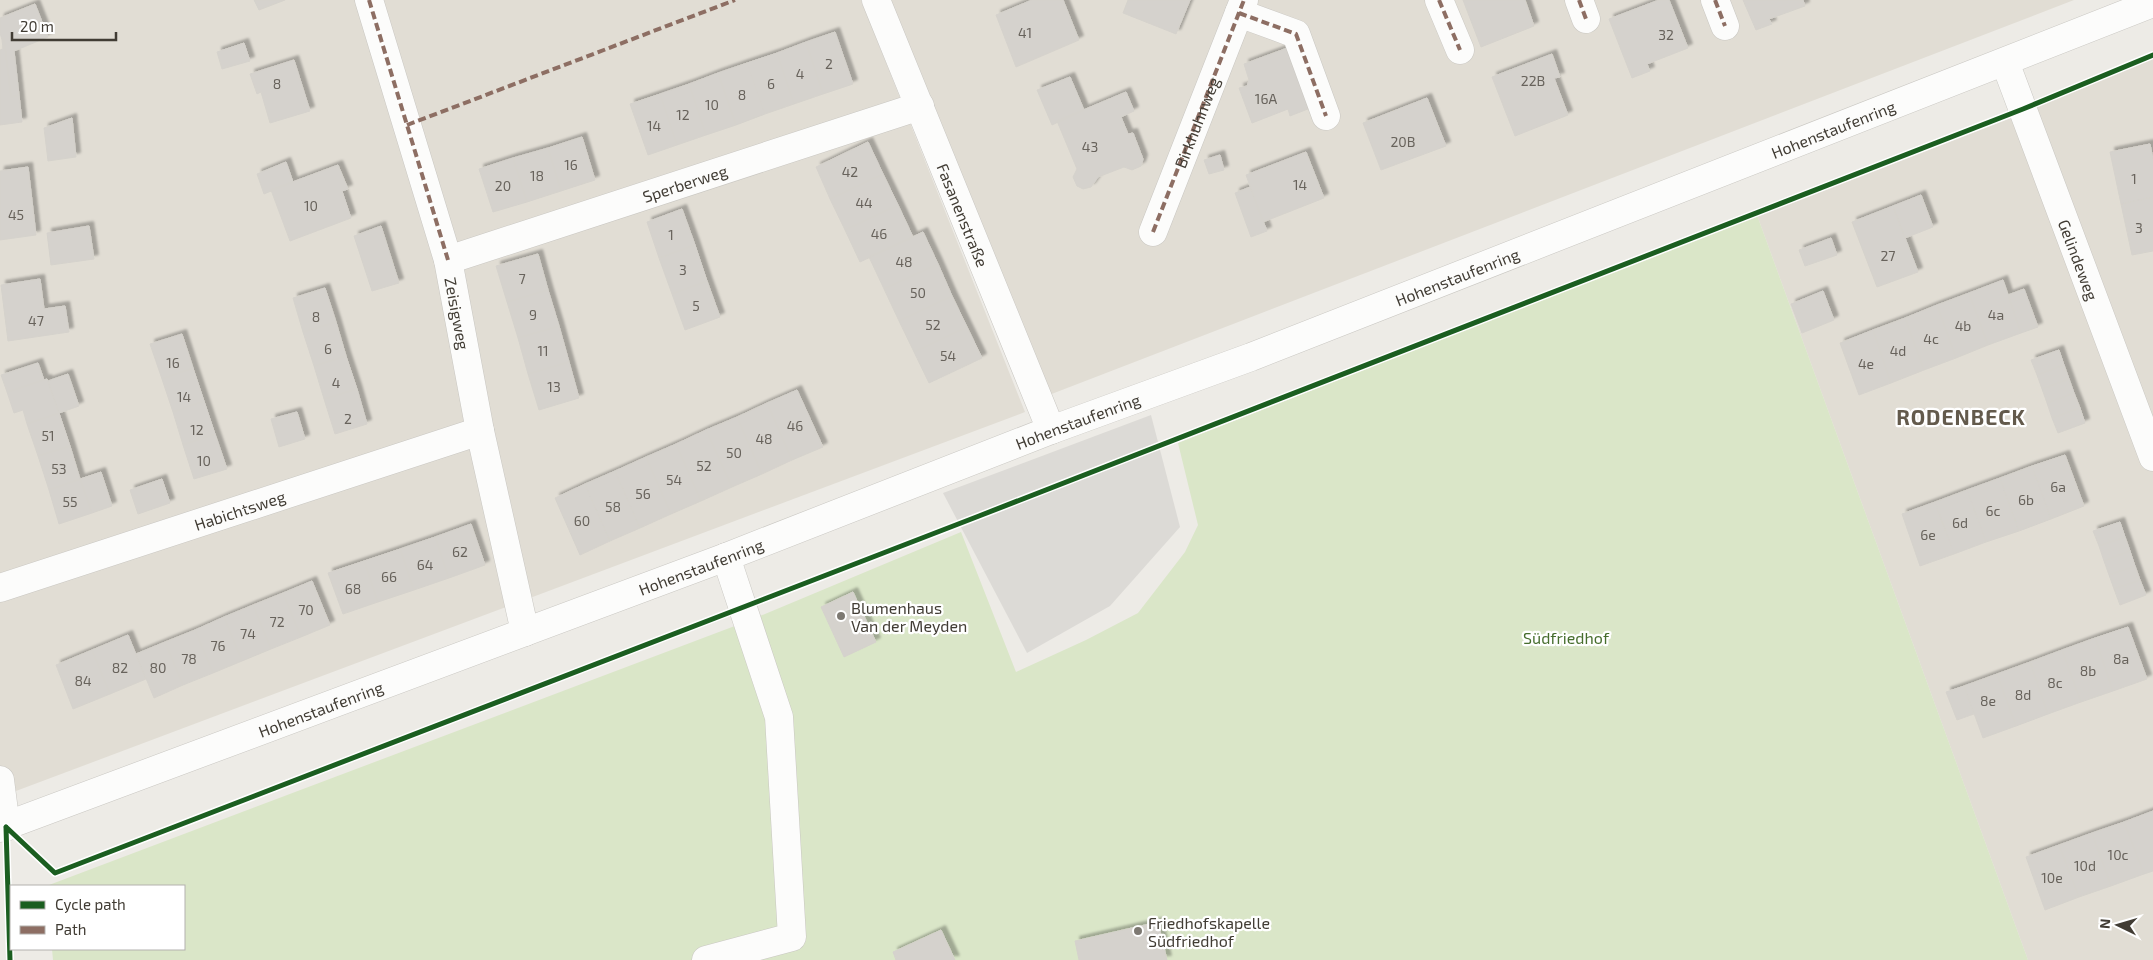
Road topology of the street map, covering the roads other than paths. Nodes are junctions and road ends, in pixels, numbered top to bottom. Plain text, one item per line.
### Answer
1 (370, 0) edge
2 (876, 0) edge
3 (1439, 0) edge
4 (1715, 0) edge
5 (2153, 3) edge
6 (1241, 6) edge
7 (1725, 26) dead end
8 (1460, 50) dead end
9 (2005, 62) junction
10 (920, 106) junction
11 (1326, 116) dead end
12 (1153, 232) dead end
13 (448, 260) junction
14 (1050, 430) junction
15 (480, 431) junction
16 (2153, 457) edge
17 (726, 557) junction
18 (0, 588) edge
19 (525, 632) junction
20 (0, 780) edge
21 (3, 828) edge
22 (706, 960) edge

1 - 13 street, Zeisigweg
2 - 10 street, Fasanenstraße
3 - 8 street
4 - 7 street
5 - 9 street, Hohenstaufenring
6 - 11 street, Birkhuhnweg
6 - 12 street, Birkhuhnweg
9 - 14 street, Hohenstaufenring
9 - 16 street, Gelindeweg
10 - 13 street, Sperberweg
10 - 14 street, Fasanenstraße
13 - 15 street, Zeisigweg
14 - 17 street, Hohenstaufenring
15 - 18 street, Habichtsweg
15 - 19 street, Zeisigweg
17 - 19 street, Hohenstaufenring
17 - 22 street
19 - 21 street, Hohenstaufenring
20 - 21 street

